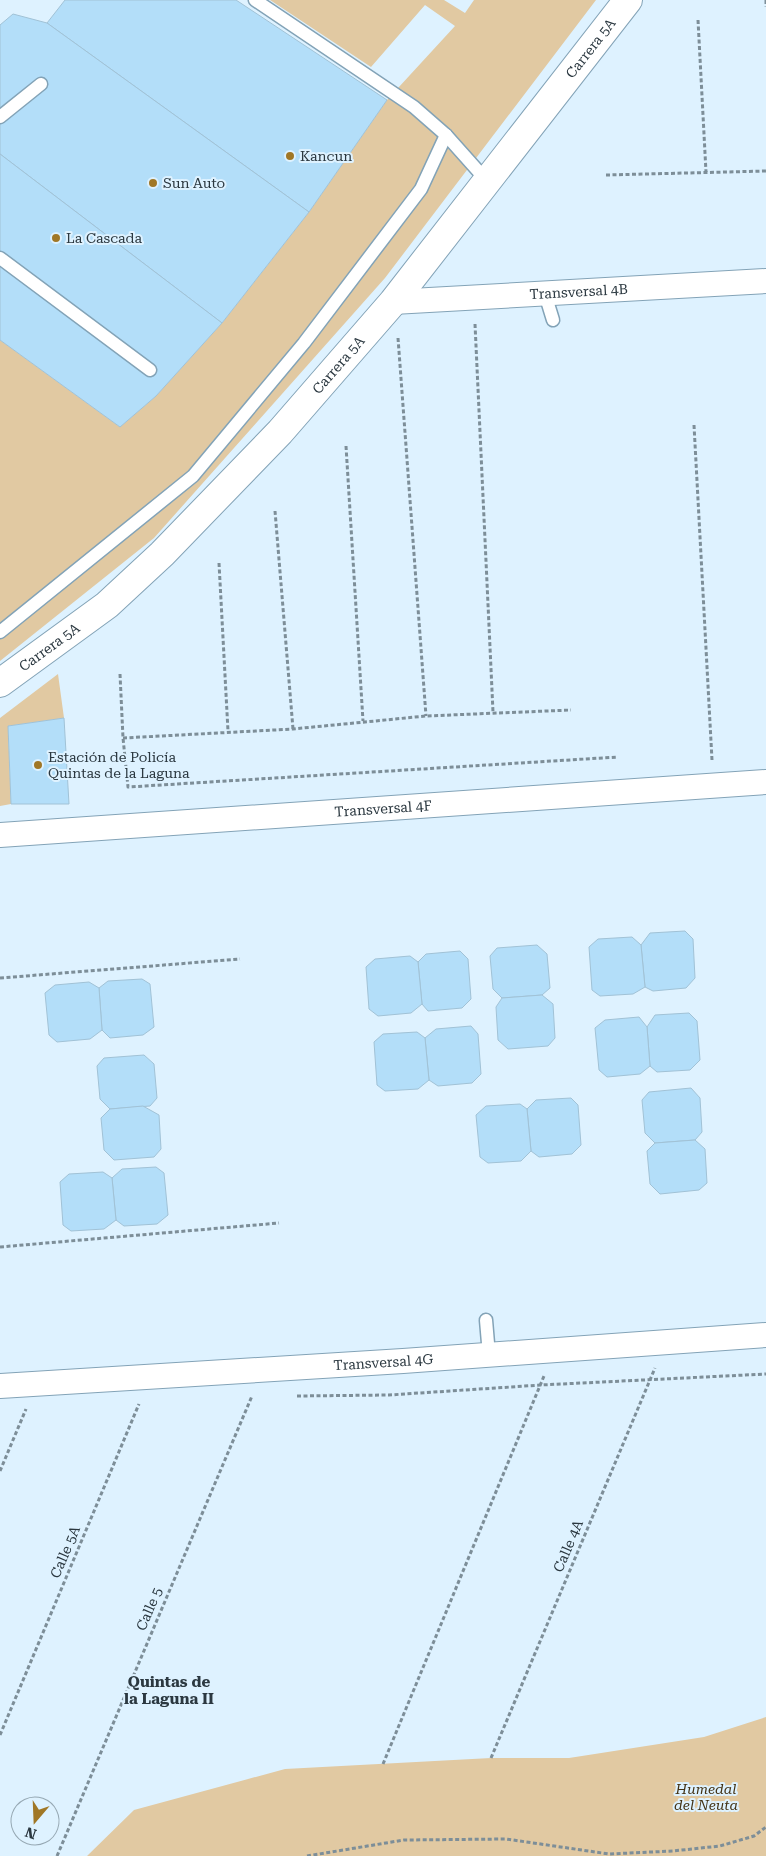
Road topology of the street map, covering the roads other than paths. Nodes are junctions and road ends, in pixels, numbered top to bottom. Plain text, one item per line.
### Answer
1 (255, 0) edge
2 (628, 0) edge
3 (41, 84) dead end
4 (0, 117) edge
5 (446, 135) junction
6 (487, 181) junction
7 (0, 258) edge
8 (766, 281) edge
9 (545, 294) junction
10 (392, 302) junction
11 (553, 320) dead end
12 (150, 370) dead end
13 (0, 632) edge
14 (0, 683) edge
15 (766, 782) edge
16 (0, 835) edge
17 (486, 1320) dead end
18 (766, 1335) edge
19 (489, 1355) junction
20 (0, 1386) edge

1 - 5 lane
2 - 6 main road, Carrera 5A
3 - 4 lane
5 - 6 lane
5 - 13 lane
6 - 10 main road, Carrera 5A
7 - 12 lane
8 - 9 street, Transversal 4B
9 - 10 street, Transversal 4B
9 - 11 lane
10 - 14 main road, Carrera 5A
15 - 16 street, Transversal 4F
17 - 19 lane
18 - 19 street, Transversal 4G
19 - 20 street, Transversal 4G

